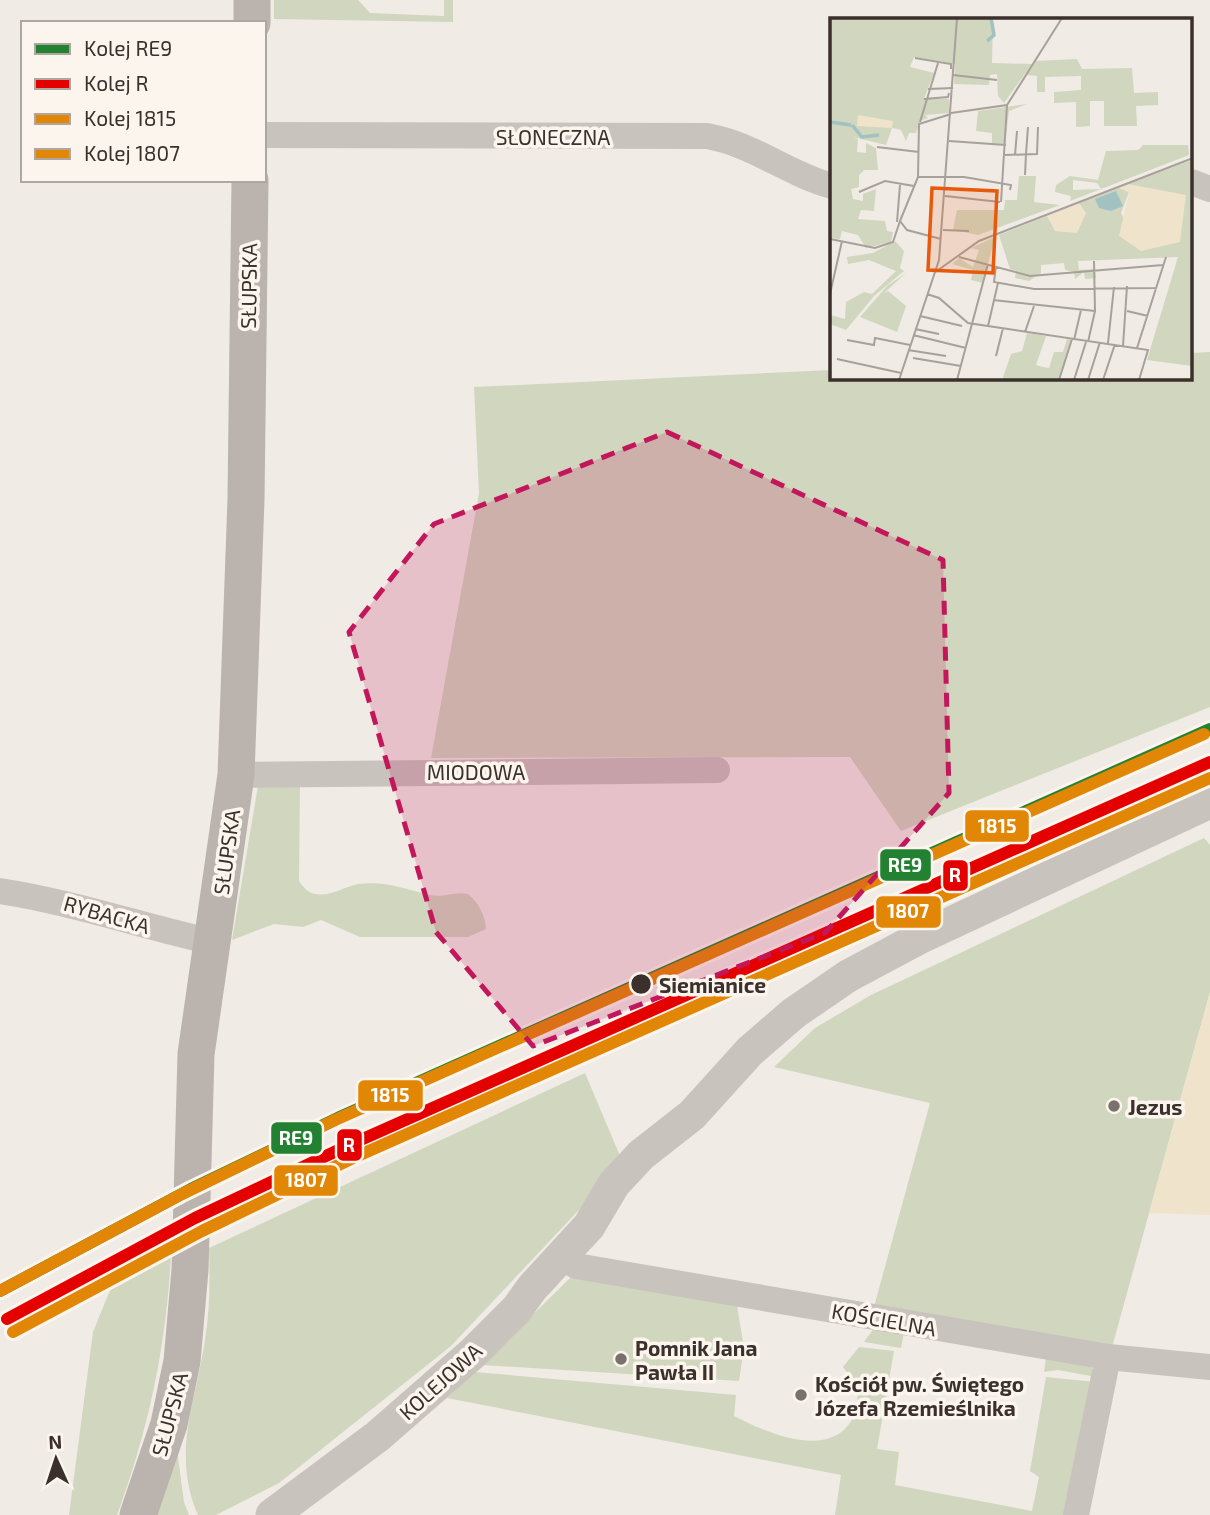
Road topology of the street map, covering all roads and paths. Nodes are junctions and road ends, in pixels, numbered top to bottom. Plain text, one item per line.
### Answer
1 (252, 0) edge
2 (252, 21) edge
3 (266, 135) edge
4 (1192, 181) edge
5 (250, 182) edge
6 (830, 185) edge
7 (1210, 189) edge
8 (717, 770) dead end
9 (236, 775) junction
10 (1210, 802) edge
11 (0, 891) edge
12 (213, 942) junction
13 (561, 1256) junction
14 (1108, 1357) junction
15 (1210, 1367) edge
16 (138, 1515) edge
17 (272, 1515) edge
18 (1076, 1515) edge

1 - 2 main road
3 - 6 street, SŁONECZNA
4 - 7 street
5 - 9 main road, SŁUPSKA
8 - 9 street, MIODOWA
9 - 12 main road, SŁUPSKA
10 - 13 street, KOLEJOWA
11 - 12 street, RYBACKA
12 - 16 main road, SŁUPSKA
13 - 14 street, KOŚCIELNA
13 - 17 street, KOLEJOWA
14 - 15 street, KOŚCIELNA
14 - 18 street

